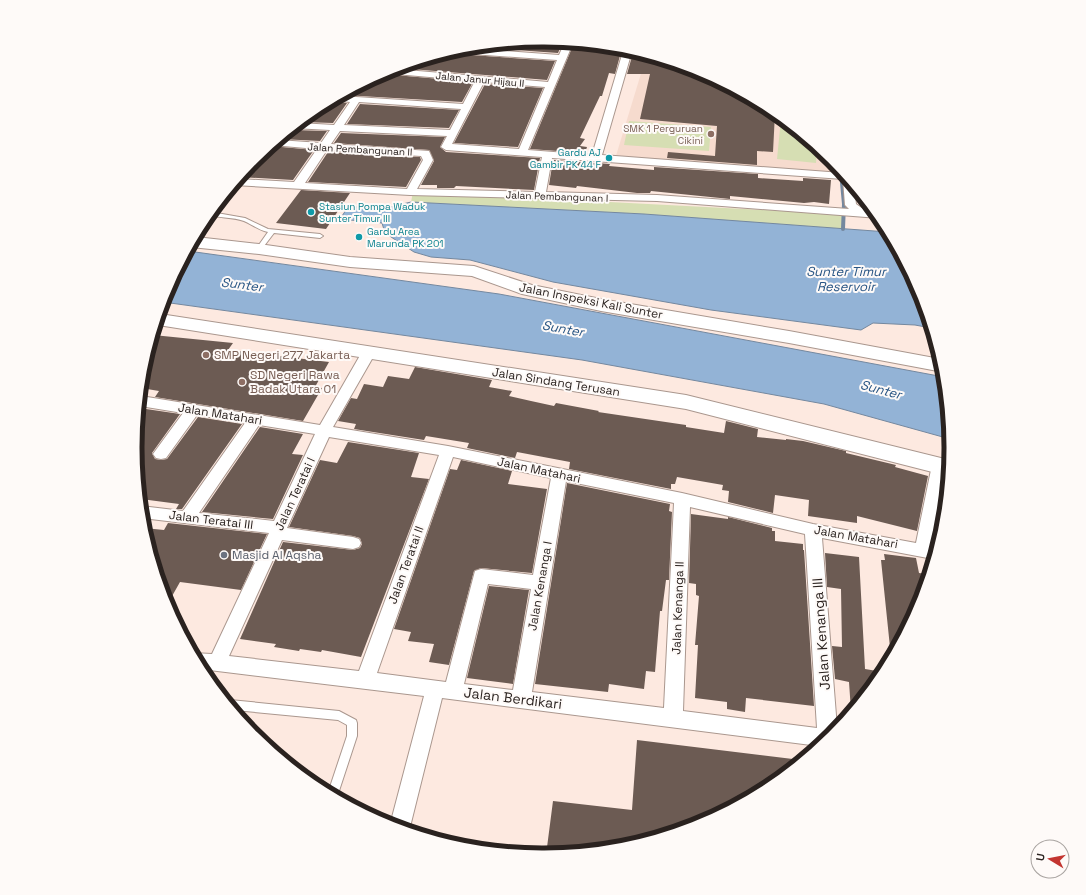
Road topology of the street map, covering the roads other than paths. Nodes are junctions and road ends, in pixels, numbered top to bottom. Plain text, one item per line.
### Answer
1 (566, 48) edge
2 (481, 52) edge
3 (626, 56) edge
4 (561, 58) junction
5 (402, 72) edge
6 (481, 79) junction
7 (550, 85) junction
8 (350, 97) edge
9 (353, 97) junction
10 (466, 107) junction
11 (304, 126) edge
12 (338, 128) junction
13 (452, 133) junction
14 (282, 144) edge
15 (323, 147) junction
16 (522, 153) junction
17 (548, 154) junction
18 (596, 159) junction
19 (837, 176) edge
20 (243, 182) edge
21 (297, 186) junction
22 (849, 189) edge
23 (410, 192) junction
24 (540, 195) junction
25 (857, 212) junction
26 (868, 213) edge
27 (217, 215) edge
28 (272, 232) junction
29 (320, 236) dead end
30 (199, 243) edge
31 (259, 249) junction
32 (164, 320) edge
33 (369, 352) junction
34 (935, 365) edge
35 (145, 402) edge
36 (193, 410) junction
37 (255, 420) junction
38 (324, 431) junction
39 (448, 451) junction
40 (161, 454) dead end
41 (944, 466) edge
42 (943, 471) edge
43 (559, 474) junction
44 (682, 499) junction
45 (148, 513) edge
46 (187, 517) junction
47 (813, 530) junction
48 (278, 531) junction
49 (353, 543) dead end
50 (929, 551) edge
51 (541, 583) junction
52 (204, 661) edge
53 (217, 662) junction
54 (365, 680) junction
55 (444, 690) junction
56 (521, 699) junction
57 (237, 706) edge
58 (674, 718) junction
59 (827, 730) edge
60 (820, 737) edge
61 (335, 789) edge
62 (402, 822) edge

1 - 4 street
2 - 4 street
3 - 18 street
4 - 7 street
5 - 6 street, Jalan Janur Hijau II
6 - 7 street, Jalan Janur Hijau II
6 - 10 street
7 - 16 street
8 - 9 street
9 - 10 street
9 - 12 street
10 - 13 street
11 - 12 street, Jalan Pembangunan II
12 - 13 street, Jalan Pembangunan II
12 - 15 street
13 - 16 street
14 - 15 street, Jalan Pembangunan II
15 - 21 street
15 - 23 street, Jalan Pembangunan II
16 - 17 street
17 - 18 street
17 - 24 street
18 - 19 street
20 - 21 street, Jalan Pembangunan I
21 - 23 street, Jalan Pembangunan I
22 - 25 street
23 - 24 street, Jalan Pembangunan I
24 - 25 street, Jalan Pembangunan I
25 - 26 street, Jalan Pembangunan I
27 - 28 lane
28 - 29 lane
28 - 31 lane
30 - 31 street, Jalan Inspeksi Kali Sunter
31 - 34 street, Jalan Inspeksi Kali Sunter
32 - 33 street, Jalan Sindang Terusan
33 - 38 street, Jalan Teratai I
33 - 41 street, Jalan Sindang Terusan
35 - 36 street, Jalan Matahari
36 - 37 street, Jalan Matahari
36 - 40 street
37 - 38 street, Jalan Matahari
37 - 46 street
38 - 39 street, Jalan Matahari
38 - 48 street, Jalan Teratai I
39 - 43 street, Jalan Matahari
39 - 54 street, Jalan Teratai II
42 - 50 street
43 - 44 street, Jalan Matahari
43 - 51 street, Jalan Kenanga I
44 - 47 street, Jalan Matahari
44 - 58 street, Jalan Kenanga II
45 - 46 street, Jalan Teratai III
46 - 48 street, Jalan Teratai III
47 - 50 street, Jalan Matahari
47 - 59 street, Jalan Kenanga III
48 - 49 street, Jalan Teratai III
48 - 53 street, Jalan Teratai I
51 - 55 street
51 - 56 street, Jalan Kenanga I
52 - 53 street, Jalan Berdikari
53 - 54 street, Jalan Berdikari
54 - 55 street, Jalan Berdikari
55 - 56 street, Jalan Berdikari
55 - 62 street
56 - 58 street, Jalan Berdikari
57 - 61 lane
58 - 60 street, Jalan Berdikari

